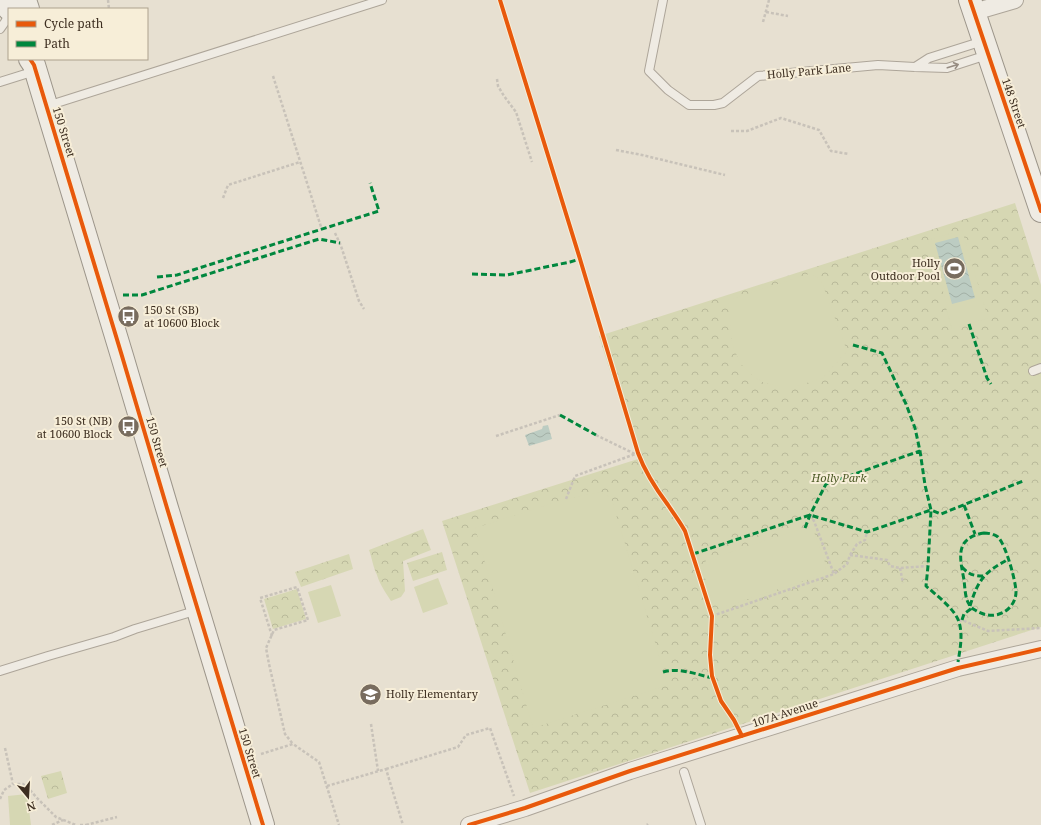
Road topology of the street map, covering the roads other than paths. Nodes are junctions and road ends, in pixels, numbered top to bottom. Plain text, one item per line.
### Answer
1 (382, 0) edge
2 (663, 0) edge
3 (1015, 0) edge
4 (972, 6) edge
5 (8, 15) edge
6 (0, 29) edge
7 (986, 47) junction
8 (34, 63) edge
9 (915, 67) junction
10 (0, 82) edge
11 (47, 106) junction
12 (1040, 208) edge
13 (198, 610) junction
14 (1041, 649) edge
15 (0, 671) edge
16 (684, 772) dead end
17 (263, 825) edge
18 (469, 825) edge
19 (701, 825) edge

1 - 11 lane
2 - 9 lane, Holly Park Lane
3 - 4 street
4 - 7 main road, 148 Street
5 - 6 lane
7 - 9 lane
9 -> 7 lane, Holly Park Lane
7 - 12 main road, 148 Street
8 - 10 lane
8 - 11 main road, 150 Street
11 - 13 main road, 150 Street
13 - 15 lane
13 - 17 main road, 150 Street
14 - 18 street, 107A Avenue
16 - 19 lane

